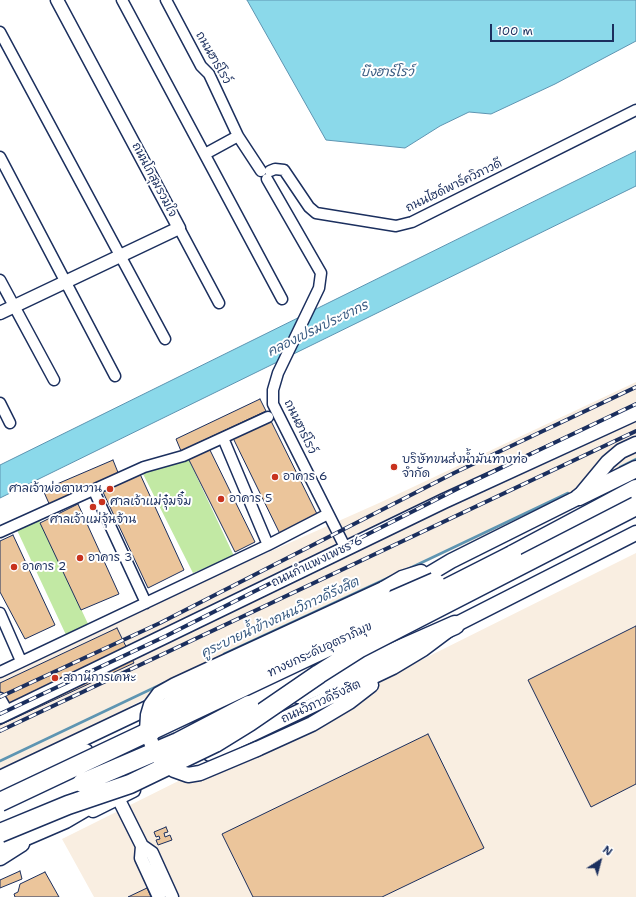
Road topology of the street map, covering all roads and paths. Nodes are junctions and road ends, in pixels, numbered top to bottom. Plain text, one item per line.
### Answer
1 (57, 0) edge
2 (122, 0) edge
3 (166, 0) edge
4 (0, 32) edge
5 (636, 110) edge
6 (236, 133) junction
7 (203, 151) junction
8 (0, 157) edge
9 (266, 174) junction
10 (180, 228) junction
11 (120, 256) junction
12 (0, 280) edge
13 (67, 281) junction
14 (282, 299) dead end
15 (219, 302) dead end
16 (14, 306) junction
17 (0, 313) edge
18 (165, 339) dead end
19 (115, 376) dead end
20 (54, 380) dead end
21 (0, 403) edge
22 (636, 413) edge
23 (268, 417) dead end
24 (10, 423) dead end
25 (223, 438) junction
26 (636, 444) edge
27 (636, 469) edge
28 (636, 481) edge
29 (636, 489) edge
30 (94, 491) junction
31 (579, 497) junction
32 (636, 506) edge
33 (636, 512) edge
34 (328, 514) junction
35 (0, 532) edge
36 (636, 533) edge
37 (268, 545) junction
38 (346, 549) junction
39 (512, 556) junction
40 (451, 560) junction
41 (146, 602) junction
42 (0, 613) edge
43 (455, 625) junction
44 (360, 648) junction
45 (22, 661) junction
46 (393, 667) junction
47 (0, 672) edge
48 (0, 698) edge
49 (4, 714) edge
50 (150, 739) junction
51 (0, 778) edge
52 (0, 788) edge
53 (118, 798) junction
54 (0, 802) edge
55 (0, 814) edge
56 (0, 833) edge
57 (142, 846) junction
58 (0, 847) edge
59 (0, 858) edge
60 (159, 897) edge
61 (172, 897) edge

1 - 10 street, ถนนโกสุมรวมใจ
2 - 7 street
3 - 6 street, ถนนฮาร์โรว์
4 - 11 street
5 - 9 street, ถนนไฮด์พาร์ควิภาวดี
6 - 7 street
6 - 9 street, ถนนฮาร์โรว์
7 - 14 street
8 - 13 street
9 - 34 street, ถนนฮาร์โรว์
10 - 11 street, ถนนโกสุมรวมใจ
10 - 15 street
11 - 13 street, ถนนโกสุมรวมใจ
11 - 18 street
12 - 16 street
13 - 16 street, ถนนโกสุมรวมใจ
13 - 19 street
16 - 17 street, ถนนโกสุมรวมใจ
16 - 20 street
21 - 24 street
22 - 38 main road, ถนนกำแพงเพชร 6
23 - 25 street
25 - 30 street
25 - 37 street
26 - 31 main road
27 - 31 highway
28 - 52 highway
29 - 39 highway, ทางยกระดับอุตราภิมุข
30 - 35 street
30 - 41 street
31 - 40 main road
32 - 44 highway, ทางยกระดับอุตราภิมุข, bridge
33 - 55 highway
34 - 37 street
34 - 38 street, ถนนฮาร์โรว์
36 - 43 main road, ถนนวิภาวดีรังสิต
37 - 41 street
38 - 49 main road, ถนนกำแพงเพชร 6
39 - 50 highway, bridge
39 - 54 highway, ทางยกระดับอุตราภิมุข, bridge
40 - 50 main road, bridge
40 - 51 main road
41 - 45 street
42 - 45 street
43 - 46 main road, ถนนวิภาวดีรังสิต
43 - 58 highway
44 - 55 highway, ทางยกระดับอุตราภิมุข, bridge
44 - 56 highway, ทางยกระดับอุตราภิมุข, bridge
45 - 47 street
46 - 50 main road, bridge
46 - 53 main road, ถนนวิภาวดีรังสิต
48 - 49 street
53 - 57 street
53 - 59 main road, ถนนวิภาวดีรังสิต
57 - 60 street
57 - 61 street

